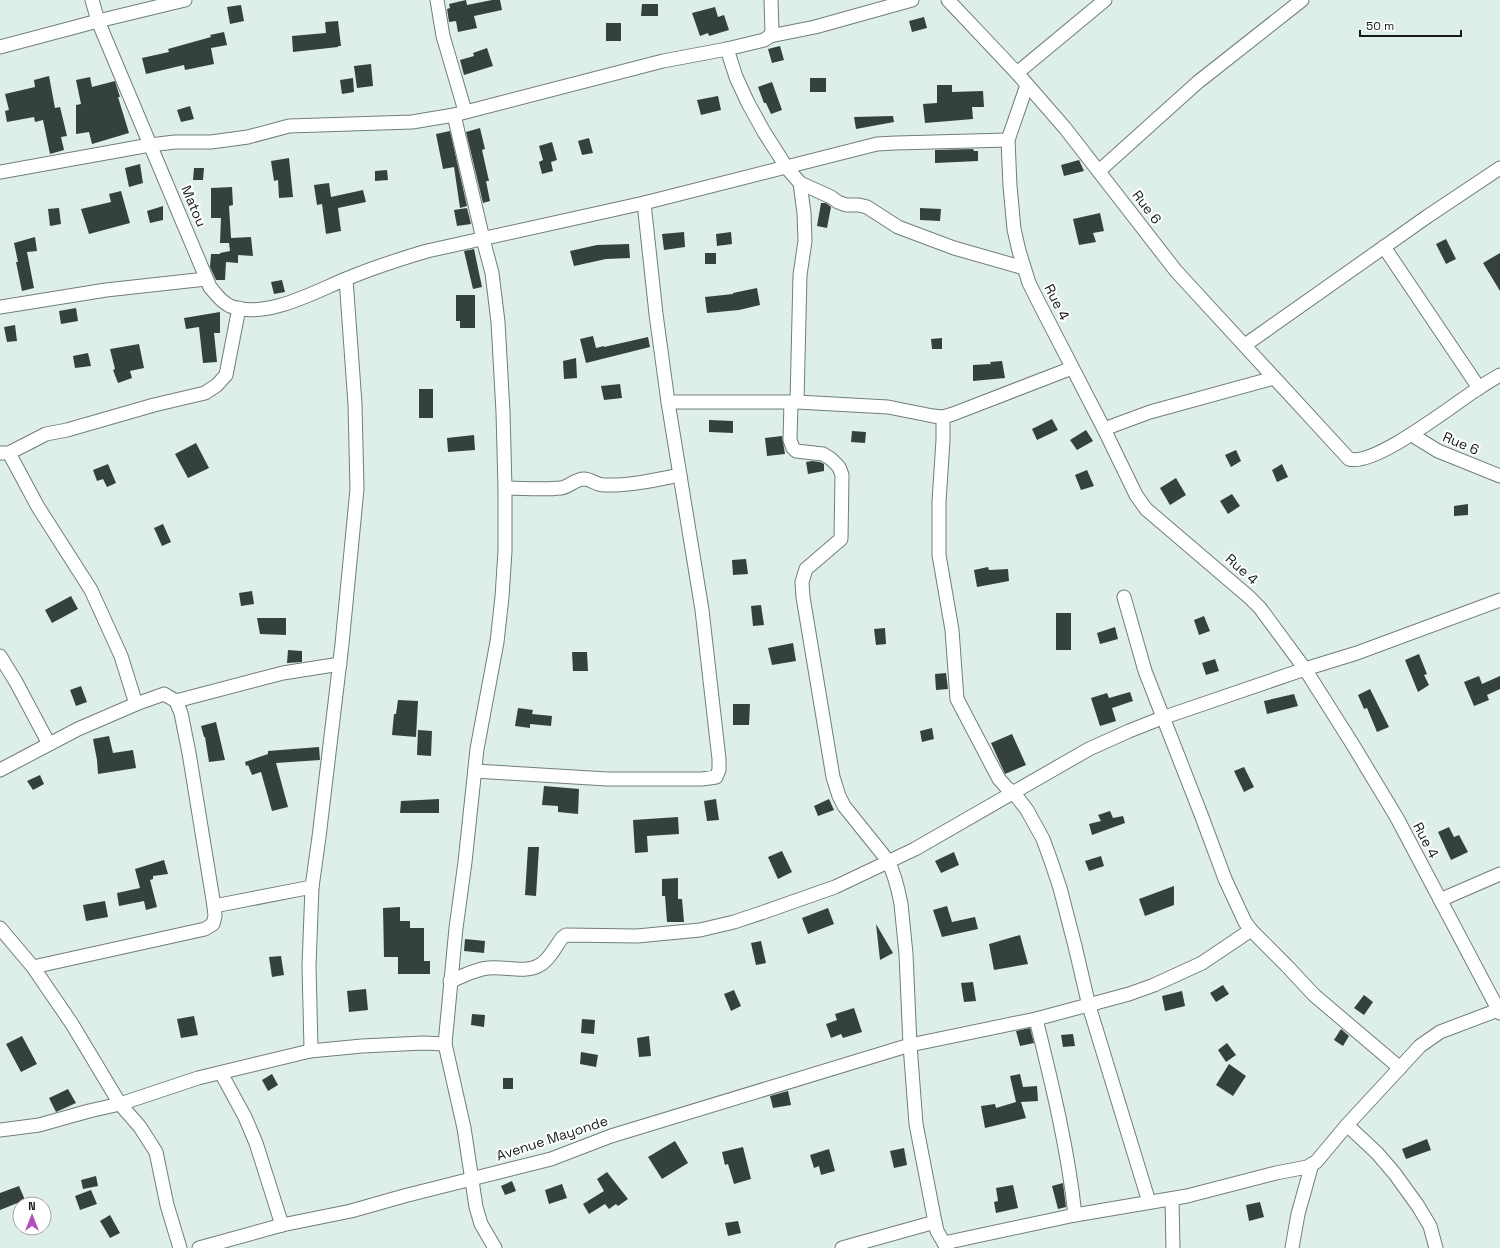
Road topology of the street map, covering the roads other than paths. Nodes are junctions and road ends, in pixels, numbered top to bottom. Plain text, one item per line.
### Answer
1 (92, 0) edge
2 (185, 0) edge
3 (437, 0) edge
4 (770, 0) edge
5 (912, 0) edge
6 (948, 0) edge
7 (1105, 0) edge
8 (1302, 0) edge
9 (98, 21) junction
10 (770, 36) junction
11 (0, 47) edge
12 (727, 50) junction
13 (1017, 73) junction
14 (1027, 85) junction
15 (460, 113) junction
16 (1008, 140) junction
17 (150, 144) junction
18 (787, 168) junction
19 (1500, 168) edge
20 (1099, 170) junction
21 (0, 172) edge
22 (800, 183) junction
23 (644, 203) junction
24 (483, 238) junction
25 (1384, 248) junction
26 (1024, 268) junction
27 (206, 279) junction
28 (346, 279) junction
29 (0, 307) edge
30 (239, 308) junction
31 (1245, 346) junction
32 (1072, 368) junction
33 (1500, 375) edge
34 (1274, 378) junction
35 (1479, 388) junction
36 (668, 402) junction
37 (794, 402) junction
38 (943, 417) junction
39 (1104, 429) junction
40 (1412, 434) junction
41 (4, 453) edge
42 (680, 476) junction
43 (1500, 476) edge
44 (505, 488) junction
45 (1124, 597) dead end
46 (1500, 600) edge
47 (0, 656) edge
48 (340, 664) junction
49 (1306, 669) junction
50 (176, 701) junction
51 (136, 704) junction
52 (1162, 718) junction
53 (49, 744) junction
54 (0, 770) edge
55 (475, 771) junction
56 (1014, 793) junction
57 (889, 862) junction
58 (1500, 874) edge
59 (312, 887) junction
60 (1440, 900) junction
61 (214, 906) junction
62 (0, 928) edge
63 (1251, 930) junction
64 (33, 967) junction
65 (450, 981) junction
66 (1089, 1006) junction
67 (1499, 1012) edge
68 (1036, 1019) junction
69 (445, 1044) junction
70 (910, 1045) junction
71 (310, 1051) junction
72 (1400, 1068) junction
73 (221, 1073) junction
74 (120, 1104) junction
75 (1347, 1124) junction
76 (0, 1130) edge
77 (1312, 1164) junction
78 (471, 1180) junction
79 (1172, 1199) junction
80 (1149, 1202) junction
81 (1075, 1215) junction
82 (935, 1222) junction
83 (282, 1225) junction
84 (228, 1244) edge
85 (945, 1246) edge
86 (180, 1248) edge
87 (199, 1248) edge
88 (495, 1248) edge
89 (842, 1248) edge
90 (1173, 1248) edge
91 (1292, 1248) edge
92 (1436, 1248) edge

1 - 9 street, Matou
2 - 9 street
3 - 15 street
4 - 10 street
5 - 10 street
6 - 13 street
7 - 13 street
8 - 20 street
9 - 11 street
9 - 17 street, Matou
10 - 12 street
12 - 15 street
12 - 18 street
13 - 14 street
14 - 16 street
14 - 20 street, Rue 6
15 - 17 street
15 - 24 street
16 - 18 street, Matou
16 - 26 street, Rue 4
17 - 21 street
17 - 27 street, Matou
18 - 22 street
18 - 23 street, Matou
19 - 25 street
20 - 31 street, Rue 6
22 - 26 street
22 - 37 street
23 - 24 street, Matou
23 - 36 street
24 - 28 street, Matou
24 - 44 street
25 - 31 street
25 - 35 street
26 - 32 street, Rue 4
27 - 29 street
27 - 30 street, Matou
28 - 30 street, Matou
28 - 48 street
30 - 41 street
31 - 34 street, Rue 6
32 - 38 street
32 - 39 street, Rue 4
33 - 35 street
34 - 39 street
34 - 40 street, Rue 6
35 - 40 street
36 - 37 street
36 - 42 street
37 - 38 street
37 - 57 street
38 - 56 street
39 - 49 street, Rue 4
40 - 43 street, Rue 6
41 - 51 street
42 - 44 street
42 - 55 street
44 - 55 street
45 - 52 street
46 - 49 street
47 - 53 street
48 - 50 street
48 - 59 street
49 - 52 street
49 - 60 street, Rue 4
50 - 51 street
50 - 61 street
51 - 53 street
52 - 56 street
52 - 63 street
53 - 54 street
55 - 65 street
56 - 57 street
56 - 66 street
57 - 65 street
57 - 70 street
58 - 60 street
59 - 61 street
59 - 71 street
60 - 67 street, Rue 4
61 - 64 street
62 - 64 street
63 - 66 street, Avenue Mayonde
63 - 72 street
64 - 74 street
65 - 69 street
66 - 68 street, Avenue Mayonde
66 - 80 street
67 - 72 street
68 - 70 street, Avenue Mayonde
68 - 81 street
69 - 71 street
69 - 78 street
70 - 78 street, Avenue Mayonde
70 - 82 street
71 - 73 street
72 - 75 street
73 - 74 street
73 - 83 street
74 - 76 street
74 - 86 street
75 - 77 street
75 - 92 street
77 - 79 street
77 - 91 street
78 - 83 street, Avenue Mayonde
78 - 88 street
79 - 80 street
79 - 90 street
80 - 81 street
81 - 85 street
82 - 85 street
82 - 89 street
83 - 84 street, Avenue Mayonde
84 - 87 street, Avenue Mayonde

